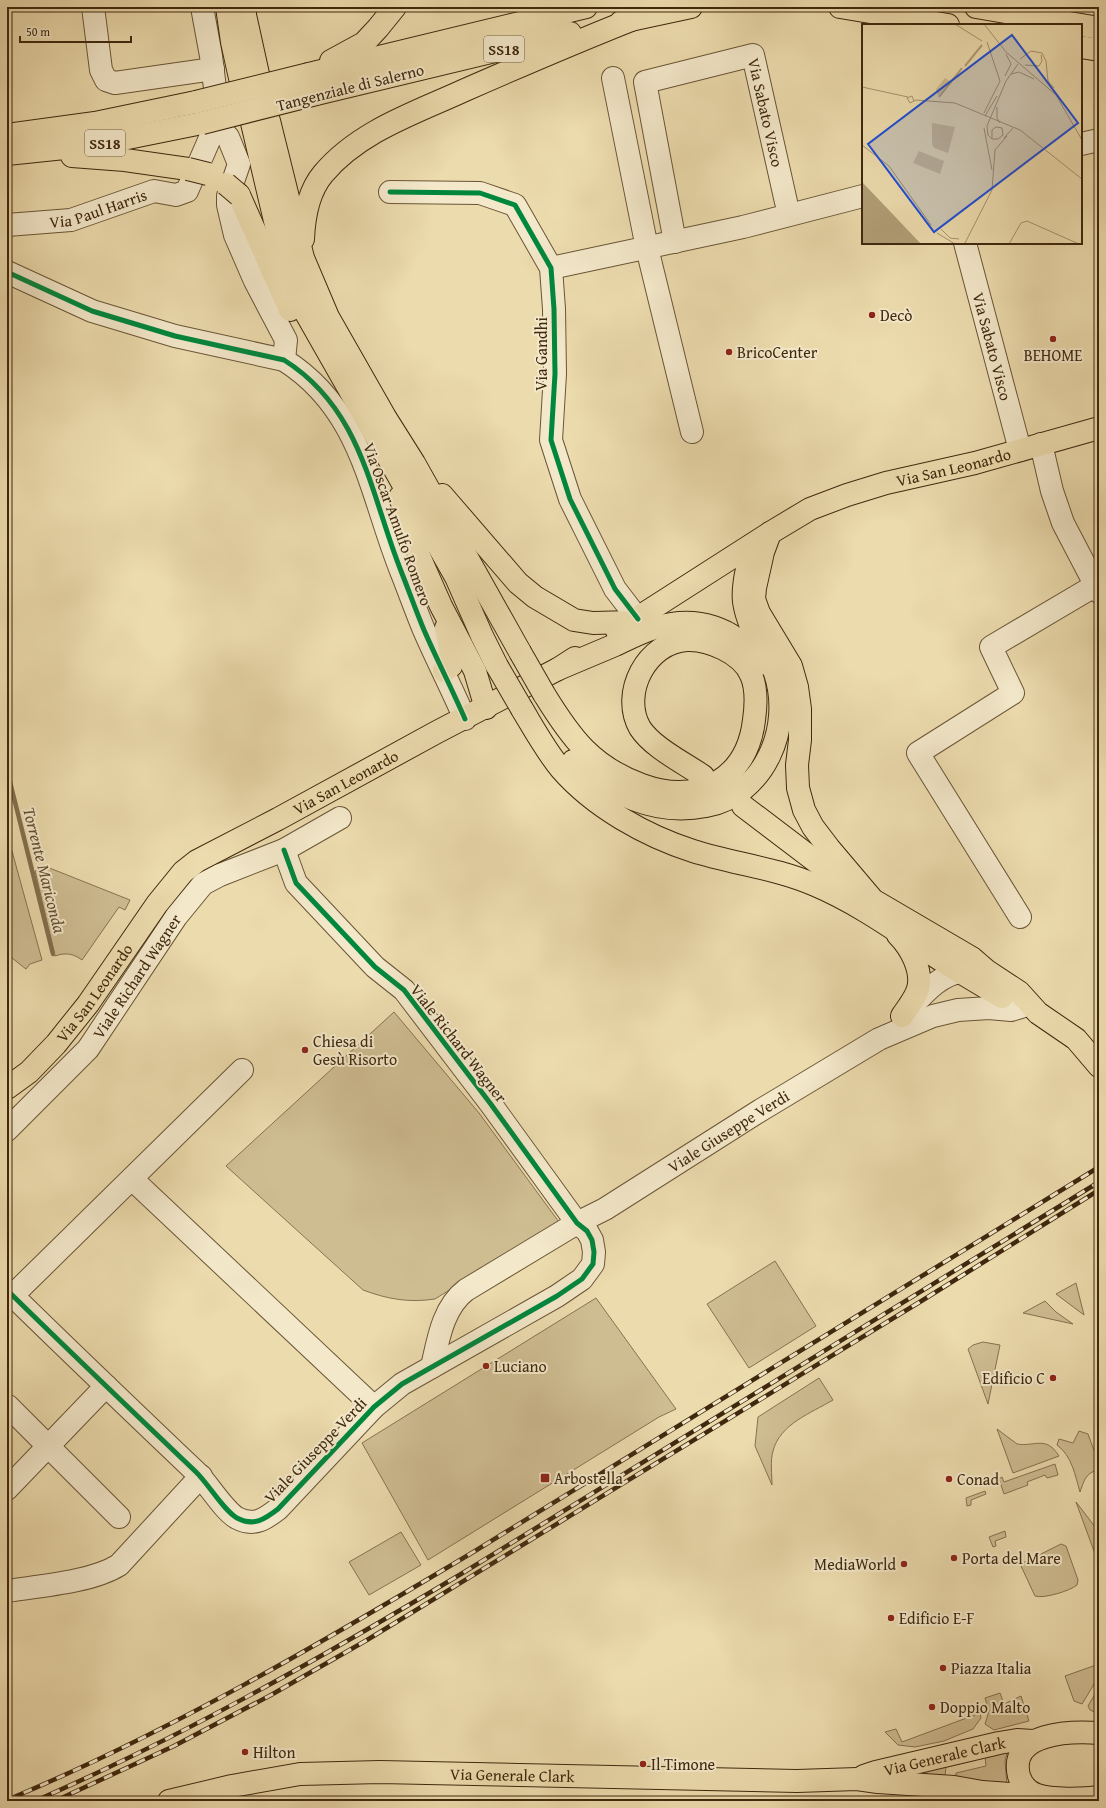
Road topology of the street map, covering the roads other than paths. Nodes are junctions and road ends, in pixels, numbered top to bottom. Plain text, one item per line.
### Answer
1 (93, 7) edge
2 (202, 7) edge
3 (227, 7) edge
4 (245, 7) edge
5 (395, 7) edge
6 (586, 7) edge
7 (691, 7) edge
8 (840, 7) edge
9 (976, 7) edge
10 (636, 18) junction
11 (942, 24) edge
12 (1076, 24) edge
13 (1082, 25) edge
14 (1099, 28) edge
15 (1082, 47) edge
16 (1099, 50) edge
17 (213, 69) junction
18 (309, 74) junction
19 (613, 78) dead end
20 (211, 126) junction
21 (7, 135) edge
22 (1099, 140) edge
23 (1082, 144) edge
24 (17, 153) edge
25 (390, 192) dead end
26 (862, 196) edge
27 (786, 202) dead end
28 (7, 225) edge
29 (675, 242) junction
30 (965, 244) edge
31 (647, 248) junction
32 (303, 258) junction
33 (551, 268) junction
34 (7, 272) edge
35 (331, 359) junction
36 (284, 360) junction
37 (1099, 428) edge
38 (692, 432) dead end
39 (1041, 444) junction
40 (1020, 450) junction
41 (414, 463) junction
42 (391, 465) junction
43 (770, 533) junction
44 (740, 546) junction
45 (1097, 589) edge
46 (440, 606) junction
47 (635, 620) junction
48 (508, 660) junction
49 (558, 669) junction
50 (446, 677) junction
51 (532, 702) junction
52 (486, 708) junction
53 (465, 719) junction
54 (440, 731) junction
55 (707, 781) junction
56 (744, 806) dead end
57 (340, 818) dead end
58 (284, 850) junction
59 (873, 900) junction
60 (1020, 916) dead end
61 (891, 927) junction
62 (987, 971) junction
63 (960, 972) junction
64 (1029, 1010) junction
65 (902, 1016) junction
66 (879, 1040) junction
67 (1099, 1066) edge
68 (242, 1070) dead end
69 (10, 1088) edge
70 (7, 1130) edge
71 (132, 1179) junction
72 (577, 1223) junction
73 (9, 1296) edge
74 (432, 1367) junction
75 (106, 1386) junction
76 (8, 1406) dead end
77 (374, 1407) junction
78 (48, 1446) junction
79 (201, 1476) junction
80 (7, 1489) edge
81 (119, 1517) dead end
82 (7, 1591) edge
83 (1099, 1733) edge
84 (1033, 1741) junction
85 (857, 1779) junction
86 (1038, 1796) junction
87 (1099, 1797) edge
88 (169, 1801) edge

1 - 17 street
2 - 17 street
3 - 4 main road
5 - 18 main road
6 - 18 main road, Tangenziale di Salerno / SS18
7 - 10 main road, Tangenziale di Salerno / SS18
8 - 11 main road
9 - 12 main road
10 - 20 main road, Tangenziale di Salerno / SS18, bridge
10 - 32 main road
13 - 14 main road
15 - 16 main road
17 - 20 street
18 - 21 main road, Tangenziale di Salerno / SS18, bridge
19 - 31 street
20 - 24 main road, Tangenziale di Salerno / SS18
20 - 28 street, Via Paul Harris
20 - 36 street
22 - 23 street
24 - 35 main road
25 - 33 street, Via Gandhi
26 - 29 street
27 - 29 street, Via Sabato Visco
29 - 31 street
30 - 40 street, Via Sabato Visco
31 - 33 street
31 - 38 street
32 - 35 main road
32 - 41 main road
33 - 47 street, Via Gandhi
34 - 36 street, Via Oscar Amulfo Romero
35 - 42 main road
36 - 50 street, Via Oscar Amulfo Romero
37 - 39 main road, Via San Leonardo
39 - 40 main road, Via San Leonardo
39 - 45 street
40 - 43 main road, Via San Leonardo
41 - 47 main road
41 - 48 main road
42 - 46 main road
42 - 48 main road
43 - 44 main road, Via San Leonardo
43 - 59 main road
44 - 47 main road, Via San Leonardo
44 - 51 main road
45 - 60 street
46 - 50 main road
46 - 52 main road
47 - 49 main road, Via San Leonardo
48 - 51 main road, bridge
49 - 52 main road, Via San Leonardo
49 - 55 main road
50 - 53 street, Via Oscar Amulfo Romero
50 - 54 street, Via Oscar Amulfo Romero
51 - 55 main road
51 - 61 main road
52 - 53 main road, Via San Leonardo
53 - 54 main road, Via San Leonardo
54 - 69 main road, Via San Leonardo
55 - 55 main road
56 - 59 main road
57 - 58 street, Viale Richard Wagner
58 - 70 street, Viale Richard Wagner
58 - 72 street, Viale Richard Wagner
59 - 62 main road
61 - 63 main road
61 - 65 main road
62 - 63 main road
62 - 64 main road
63 - 64 main road
63 - 65 street, Viale Giuseppe Verdi
64 - 66 street, Viale Giuseppe Verdi
64 - 67 main road
65 - 66 street, Viale Giuseppe Verdi
66 - 72 street, Viale Giuseppe Verdi
68 - 71 street, Viale Giuseppe Verdi
71 - 73 street, Viale Giuseppe Verdi
71 - 77 street, Viale Giuseppe Verdi
72 - 74 street, Viale Giuseppe Verdi
72 - 74 street, Viale Giuseppe Verdi
73 - 75 street, Viale Giuseppe Verdi
74 - 77 street, Viale Giuseppe Verdi
75 - 78 street
75 - 79 street, Viale Giuseppe Verdi
76 - 78 street
77 - 79 street, Viale Giuseppe Verdi
78 - 80 street
78 - 81 street
79 - 82 street
83 - 84 main road, Via Generale Clark
84 - 85 main road, Via Generale Clark
84 - 86 main road
85 - 86 main road, Via Generale Clark
85 - 88 main road, Via Generale Clark
86 - 87 main road, Via Generale Clark

